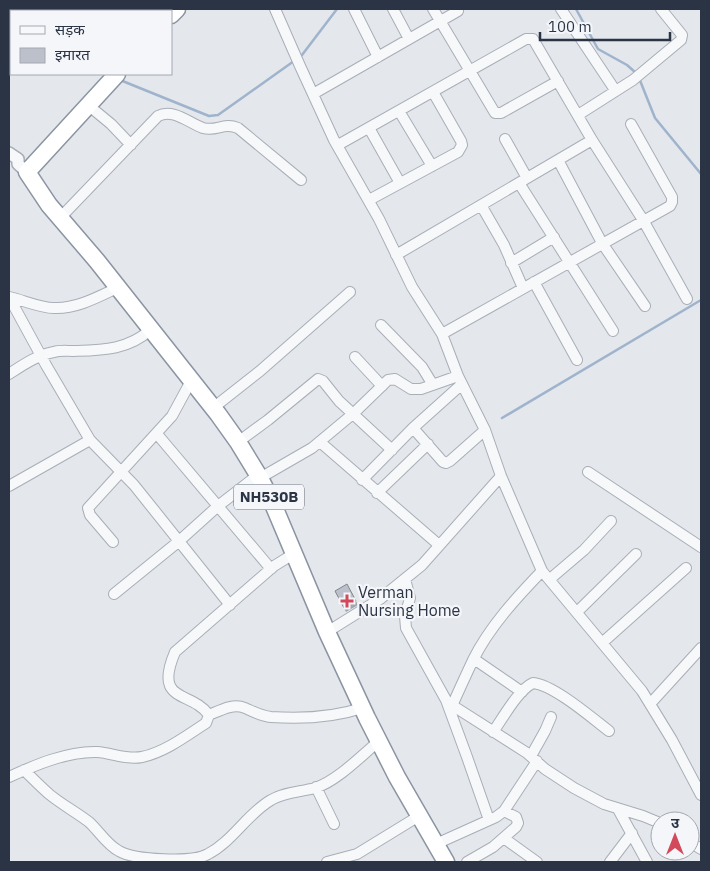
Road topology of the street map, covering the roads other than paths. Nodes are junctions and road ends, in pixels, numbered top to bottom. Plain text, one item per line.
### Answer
1 (275, 9) edge
2 (354, 9) edge
3 (393, 9) edge
4 (433, 9) edge
5 (561, 9) edge
6 (661, 9) edge
7 (458, 11) dead end
8 (440, 22) junction
9 (409, 39) junction
10 (378, 57) junction
11 (470, 71) junction
12 (116, 75) edge
13 (558, 81) junction
14 (615, 90) junction
15 (433, 92) junction
16 (313, 94) junction
17 (88, 104) junction
18 (399, 111) junction
19 (578, 115) junction
20 (631, 124) dead end
21 (369, 128) junction
22 (505, 139) dead end
23 (592, 140) junction
24 (131, 145) junction
25 (338, 146) junction
26 (9, 153) edge
27 (558, 160) junction
28 (18, 166) edge
29 (432, 166) junction
30 (301, 180) dead end
31 (523, 181) junction
32 (400, 183) junction
33 (369, 200) junction
34 (481, 206) junction
35 (60, 218) junction
36 (643, 220) junction
37 (554, 237) junction
38 (602, 243) junction
39 (396, 254) junction
40 (569, 262) junction
41 (511, 263) junction
42 (534, 282) junction
43 (117, 288) junction
44 (523, 288) junction
45 (350, 292) dead end
46 (687, 299) dead end
47 (646, 306) dead end
48 (381, 325) dead end
49 (150, 330) junction
50 (613, 331) dead end
51 (442, 334) junction
52 (40, 355) junction
53 (355, 357) dead end
54 (578, 360) dead end
55 (9, 374) edge
56 (460, 380) junction
57 (191, 381) junction
58 (433, 385) junction
59 (382, 386) junction
60 (213, 408) junction
61 (354, 413) junction
62 (413, 428) junction
63 (485, 430) junction
64 (157, 434) junction
65 (90, 440) junction
66 (238, 442) junction
67 (320, 442) junction
68 (428, 444) junction
69 (392, 450) junction
70 (121, 472) junction
71 (588, 472) dead end
72 (259, 476) junction
73 (501, 476) junction
74 (362, 480) junction
75 (9, 486) edge
76 (377, 493) junction
77 (218, 506) junction
78 (611, 520) dead end
79 (112, 542) dead end
80 (178, 542) junction
81 (439, 545) junction
82 (701, 547) edge
83 (295, 553) junction
84 (636, 554) dead end
85 (686, 568) dead end
86 (271, 569) junction
87 (542, 570) junction
88 (405, 579) junction
89 (550, 579) junction
90 (114, 594) dead end
91 (230, 605) junction
92 (578, 612) junction
93 (327, 632) junction
94 (602, 643) junction
95 (701, 648) edge
96 (474, 659) junction
97 (522, 692) junction
98 (449, 704) junction
99 (650, 704) junction
100 (362, 708) junction
101 (209, 716) junction
102 (551, 717) dead end
103 (609, 731) dead end
104 (493, 732) junction
105 (379, 741) junction
106 (534, 759) junction
107 (24, 770) junction
108 (697, 775) edge
109 (9, 777) edge
110 (316, 787) junction
111 (701, 795) edge
112 (618, 809) junction
113 (504, 811) junction
114 (419, 816) junction
115 (650, 819) edge
116 (489, 820) junction
117 (334, 824) dead end
118 (632, 834) junction
119 (504, 839) junction
120 (436, 844) junction
121 (484, 858) edge
122 (327, 862) edge
123 (446, 862) edge
124 (467, 862) edge
125 (537, 862) edge
126 (610, 862) edge
127 (647, 862) edge

1 - 16 street
2 - 10 street
3 - 9 street
4 - 8 street
5 - 14 street
6 - 14 street
7 - 8 street
8 - 9 street
8 - 11 street
9 - 10 street
10 - 16 street
11 - 13 street
11 - 13 street
11 - 15 street
12 - 17 highway
13 - 19 street
14 - 19 street
15 - 18 street
15 - 29 street
16 - 25 street
17 - 24 street
17 - 28 highway
18 - 21 street
18 - 29 street
19 - 23 street
20 - 36 street
21 - 25 street
21 - 32 street
22 - 31 street
23 - 27 street
23 - 36 street
24 - 30 street
24 - 35 street
25 - 33 street
26 - 28 street
27 - 31 street
27 - 38 street
28 - 35 highway, NH530B
29 - 32 street
31 - 34 street
31 - 37 street
32 - 33 street
33 - 39 street
34 - 39 street
34 - 41 street
35 - 43 highway, NH530B
36 - 38 street
36 - 46 street
37 - 40 street
37 - 41 street
38 - 40 street
38 - 47 street
39 - 51 street
40 - 42 street
40 - 50 street
41 - 44 street
42 - 44 street
42 - 54 street
43 - 49 highway, NH530B
43 - 52 street
44 - 51 street
45 - 60 street
48 - 58 street
49 - 52 street
49 - 57 highway, NH530B
51 - 56 street
52 - 55 street
52 - 65 street
53 - 59 street
56 - 58 street
56 - 62 street
56 - 63 street
57 - 60 highway, NH530B
57 - 64 street
58 - 59 street
59 - 61 street
60 - 66 highway, NH530B
61 - 66 street
61 - 67 street
61 - 69 street
62 - 68 street
62 - 69 street
63 - 68 street
63 - 73 street
64 - 70 street
64 - 77 street
65 - 70 street
65 - 75 street
66 - 72 highway, NH530B
67 - 72 street
67 - 74 street
68 - 76 street
69 - 74 street
70 - 79 street
70 - 80 street
71 - 82 street
72 - 77 street
72 - 83 highway, NH530B
73 - 81 street
73 - 87 street
74 - 76 street
76 - 81 street
77 - 80 street
77 - 86 street
78 - 89 street
80 - 90 street
80 - 91 street
81 - 88 street
83 - 86 street
83 - 93 highway, NH530B
84 - 92 street
85 - 94 street
86 - 91 street
87 - 89 street
87 - 96 street
88 - 93 street
88 - 98 street
89 - 92 street
91 - 101 street
92 - 94 street
93 - 100 highway, NH530B
94 - 99 street
95 - 99 street
96 - 97 street
96 - 98 street
97 - 103 street
97 - 104 street
98 - 104 street
98 - 116 street
99 - 108 street
100 - 101 street
100 - 105 highway, NH530B
101 - 107 street
102 - 106 street
104 - 106 street
105 - 110 street
105 - 114 highway, NH530B
106 - 112 street
106 - 113 street
107 - 109 street
107 - 110 street
108 - 111 street
110 - 117 street
112 - 115 street
112 - 118 street
113 - 116 street
113 - 119 street
114 - 120 highway, NH530B
114 - 122 street
116 - 120 street
118 - 126 street
118 - 127 street
119 - 121 street
119 - 125 street
120 - 123 highway, NH530B
121 - 124 street

